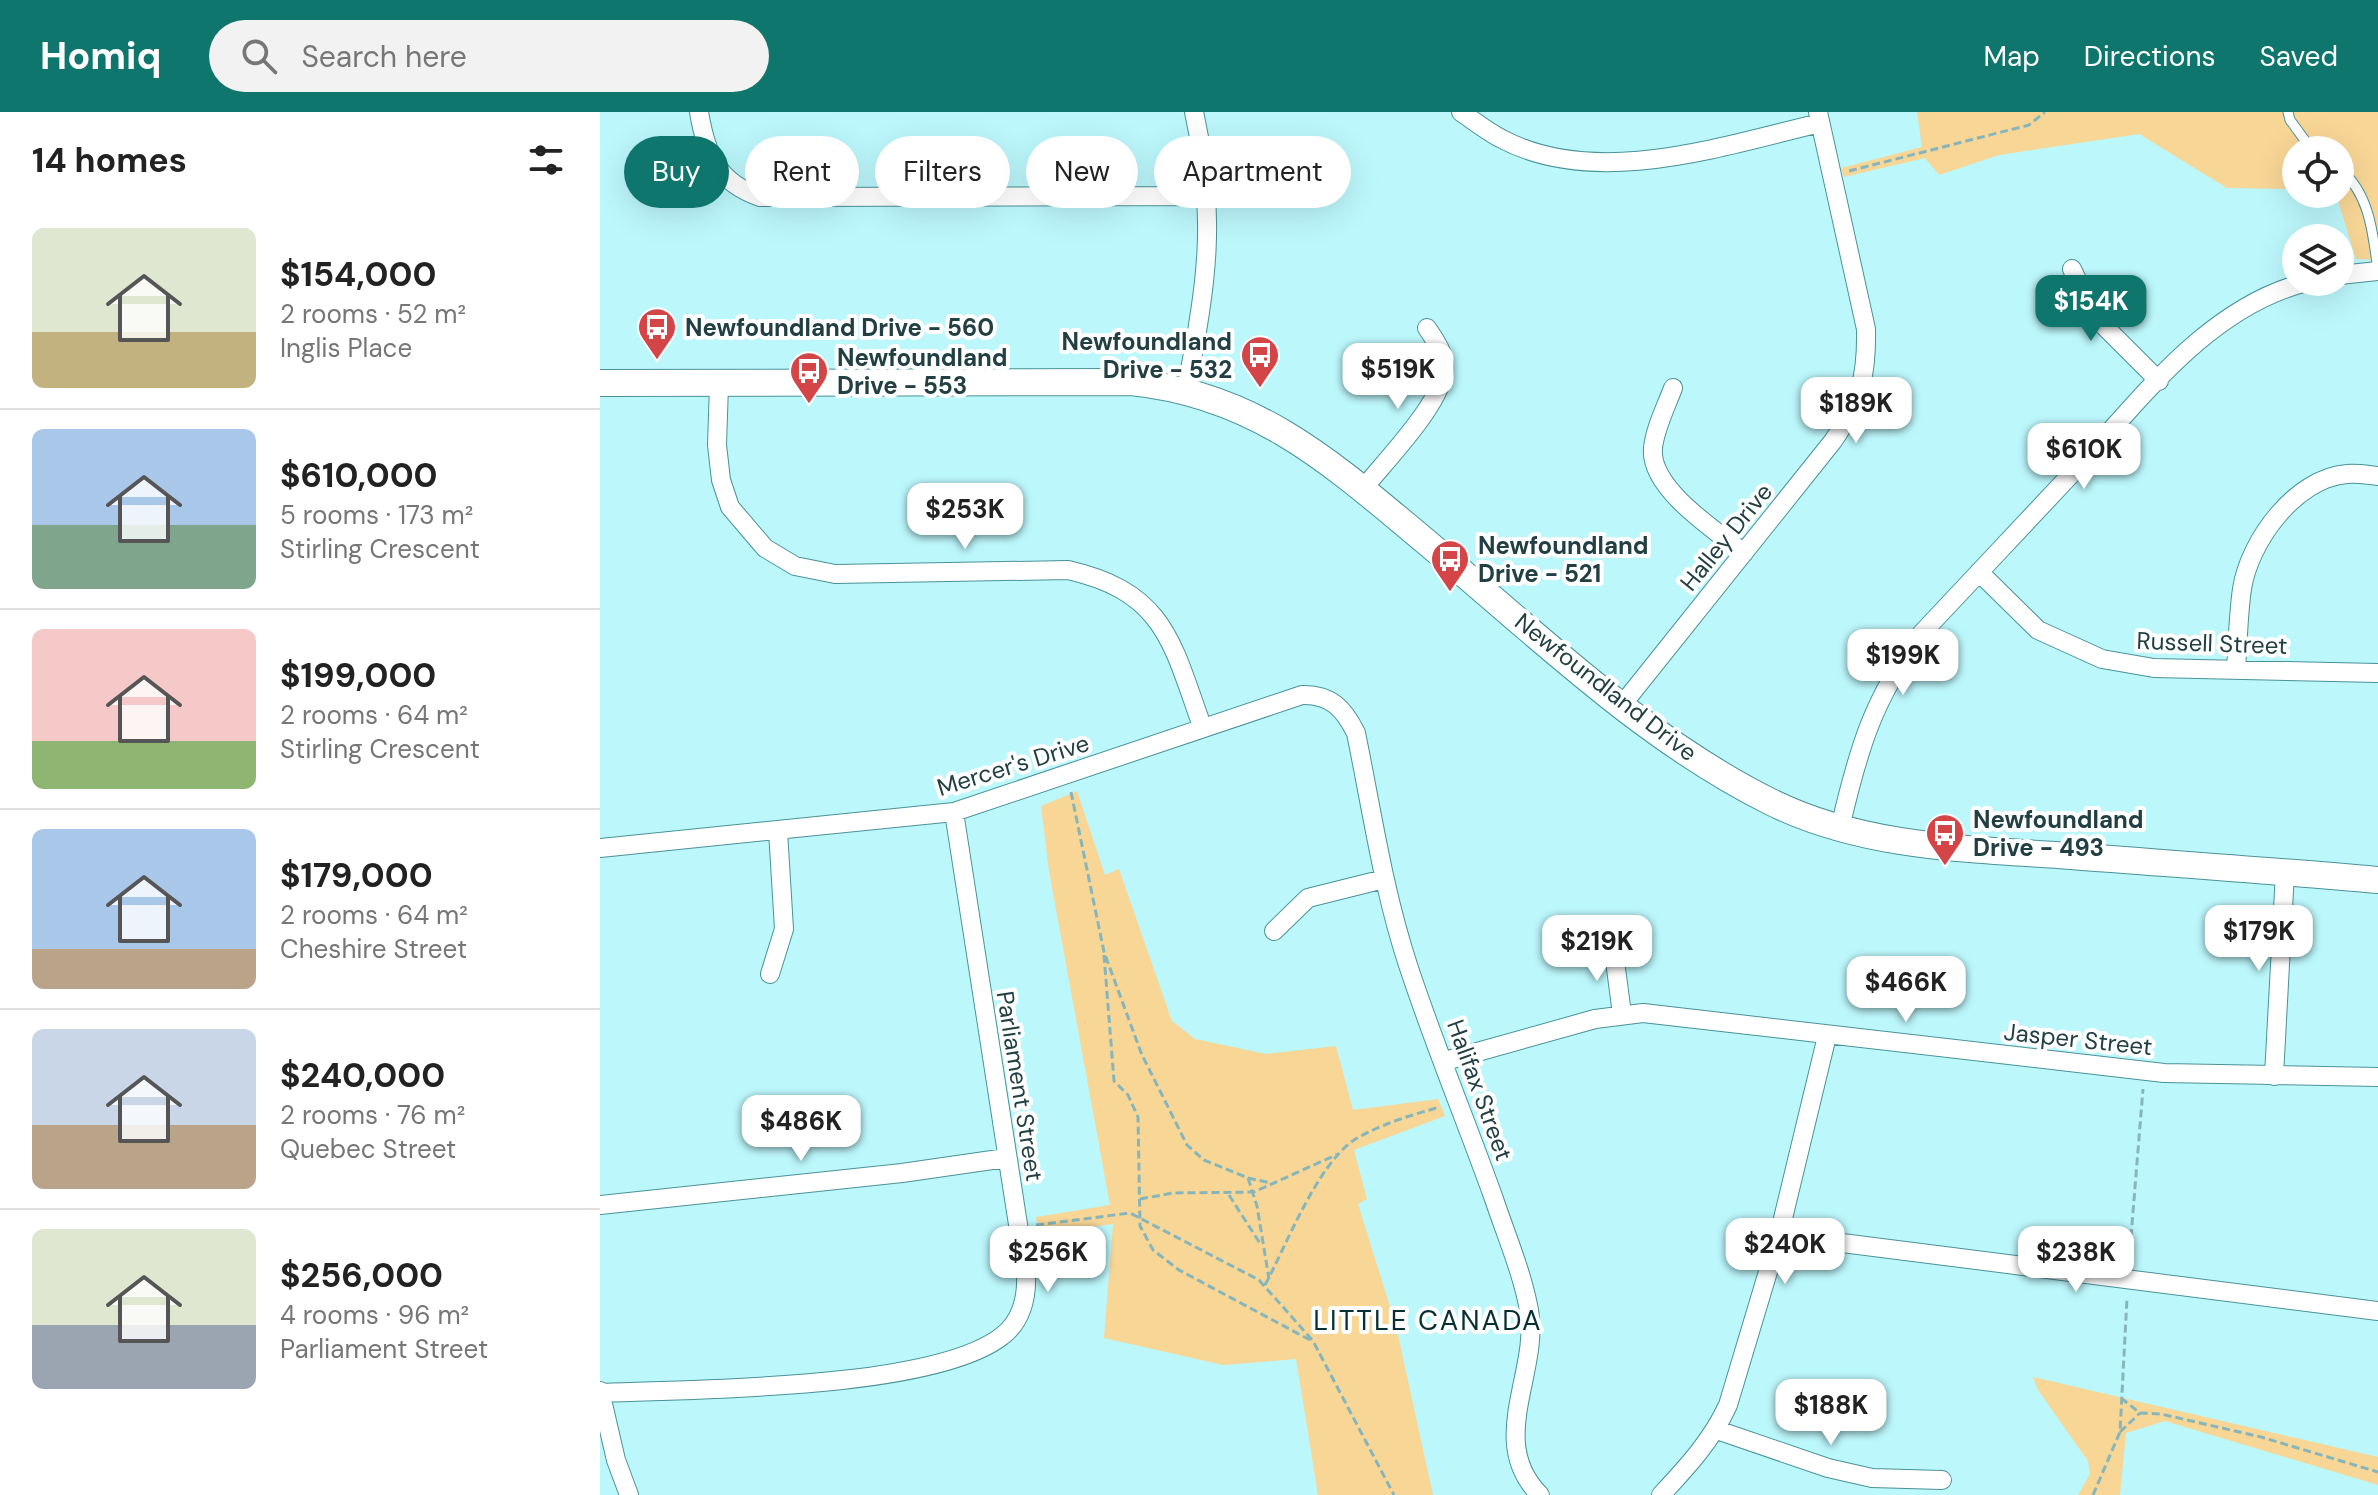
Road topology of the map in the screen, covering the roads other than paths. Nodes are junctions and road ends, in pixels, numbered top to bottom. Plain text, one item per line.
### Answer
1 (699, 112) edge
2 (1194, 112) edge
3 (1461, 112) edge
4 (2288, 112) edge
5 (1819, 118) edge
6 (1198, 136) edge
7 (2302, 136) edge
8 (2354, 181) edge
9 (1154, 196) edge
10 (1207, 208) edge
11 (2072, 269) dead end
12 (2378, 271) edge
13 (2354, 274) edge
14 (2282, 289) edge
15 (1427, 328) dead end
16 (2159, 381) junction
17 (600, 383) edge
18 (719, 385) junction
19 (1673, 388) dead end
20 (1186, 389) junction
21 (2378, 476) edge
22 (1363, 489) junction
23 (1744, 553) junction
24 (1979, 572) junction
25 (2236, 669) junction
26 (2378, 673) edge
27 (1335, 702) joint
28 (1622, 705) junction
29 (1202, 726) junction
30 (954, 812) junction
31 (1840, 828) junction
32 (778, 831) junction
33 (600, 848) edge
34 (2285, 872) junction
35 (1384, 879) junction
36 (2378, 880) edge
37 (1274, 931) dead end
38 (1613, 946) dead end
39 (770, 974) dead end
40 (1622, 1014) junction
41 (1827, 1036) junction
42 (1445, 1061) junction
43 (2274, 1076) junction
44 (2378, 1077) edge
45 (1006, 1158) junction
46 (600, 1205) edge
47 (1779, 1235) junction
48 (2378, 1311) edge
49 (600, 1392) edge
50 (1717, 1430) junction
51 (1942, 1480) dead end
52 (629, 1495) edge
53 (1540, 1495) edge
54 (1661, 1495) edge

1 - 9 street
2 - 6 street
3 - 5 street
4 - 7 lane
5 - 23 street, Halley Drive
8 - 12 lane
10 - 20 street
11 - 16 street
12 - 13 street
14 - 16 street
15 - 22 street
16 - 24 street
17 - 18 street, Newfoundland Drive
18 - 20 street, Newfoundland Drive
18 - 29 street
19 - 23 street
20 - 22 street, Newfoundland Drive
21 - 25 street
22 - 28 street, Newfoundland Drive
23 - 28 street, Halley Drive
24 - 25 street, Russell Street
24 - 31 street
25 - 26 street, Russell Street
27 - 29 street, Mercer's Drive
27 - 35 street, Halifax Street
28 - 31 street, Newfoundland Drive
29 - 30 street, Mercer's Drive
30 - 32 street, Mercer's Drive
30 - 45 street, Parliament Street
31 - 34 street, Newfoundland Drive
32 - 33 street, Mercer's Drive
32 - 39 street
34 - 36 street, Newfoundland Drive
34 - 43 street
35 - 37 street
35 - 42 street, Halifax Street
38 - 40 street
40 - 41 street, Jasper Street
40 - 42 street, Jasper Street
41 - 43 street, Jasper Street
41 - 47 street
42 - 53 street, Halifax Street
43 - 44 street, Jasper Street
45 - 46 street
45 - 49 street, Parliament Street
47 - 48 street
47 - 50 street
49 - 52 street
50 - 51 street
50 - 54 street

